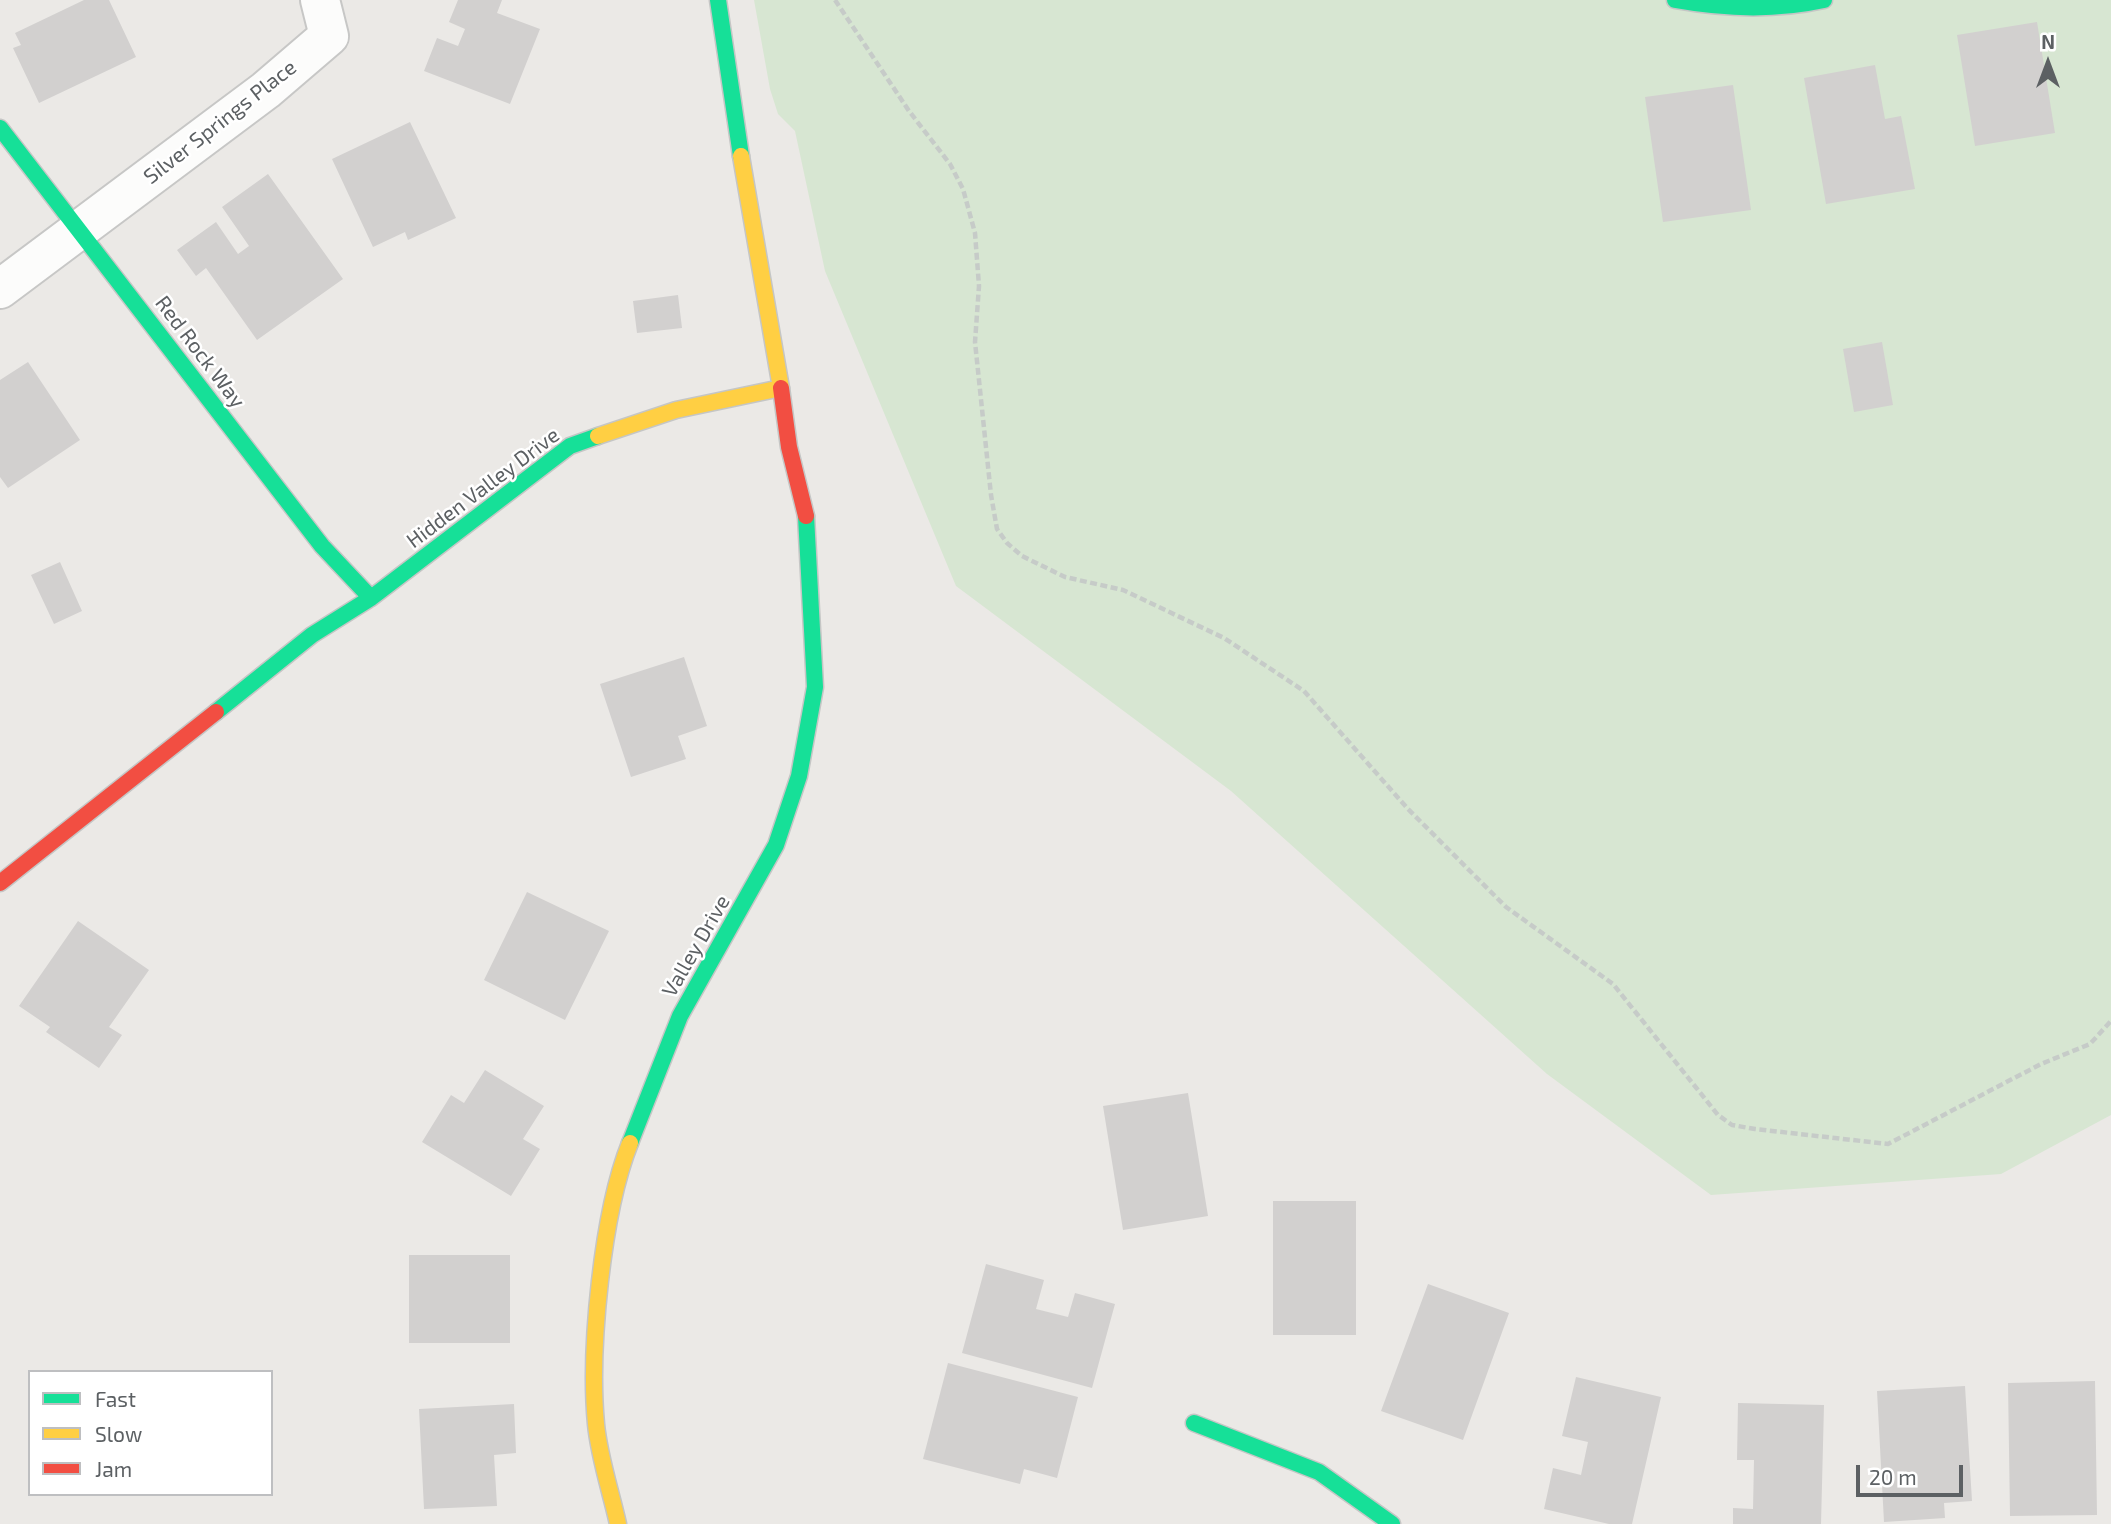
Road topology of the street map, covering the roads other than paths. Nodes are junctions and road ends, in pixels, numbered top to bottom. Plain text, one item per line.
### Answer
1 (320, 0) edge
2 (718, 0) edge
3 (1675, 0) edge
4 (1824, 0) edge
5 (0, 128) edge
6 (79, 229) junction
7 (0, 289) edge
8 (782, 388) junction
9 (371, 598) junction
10 (0, 883) edge
11 (1194, 1423) dead end
12 (618, 1524) edge
13 (1392, 1524) edge

1 - 6 street, Silver Springs Place
2 - 8 street
3 - 4 street
5 - 6 street, Red Rock Way
6 - 7 street
6 - 9 street, Red Rock Way
8 - 9 street, Hidden Valley Drive
8 - 12 street, Valley Drive
9 - 10 street, Hidden Valley Drive
11 - 13 street

